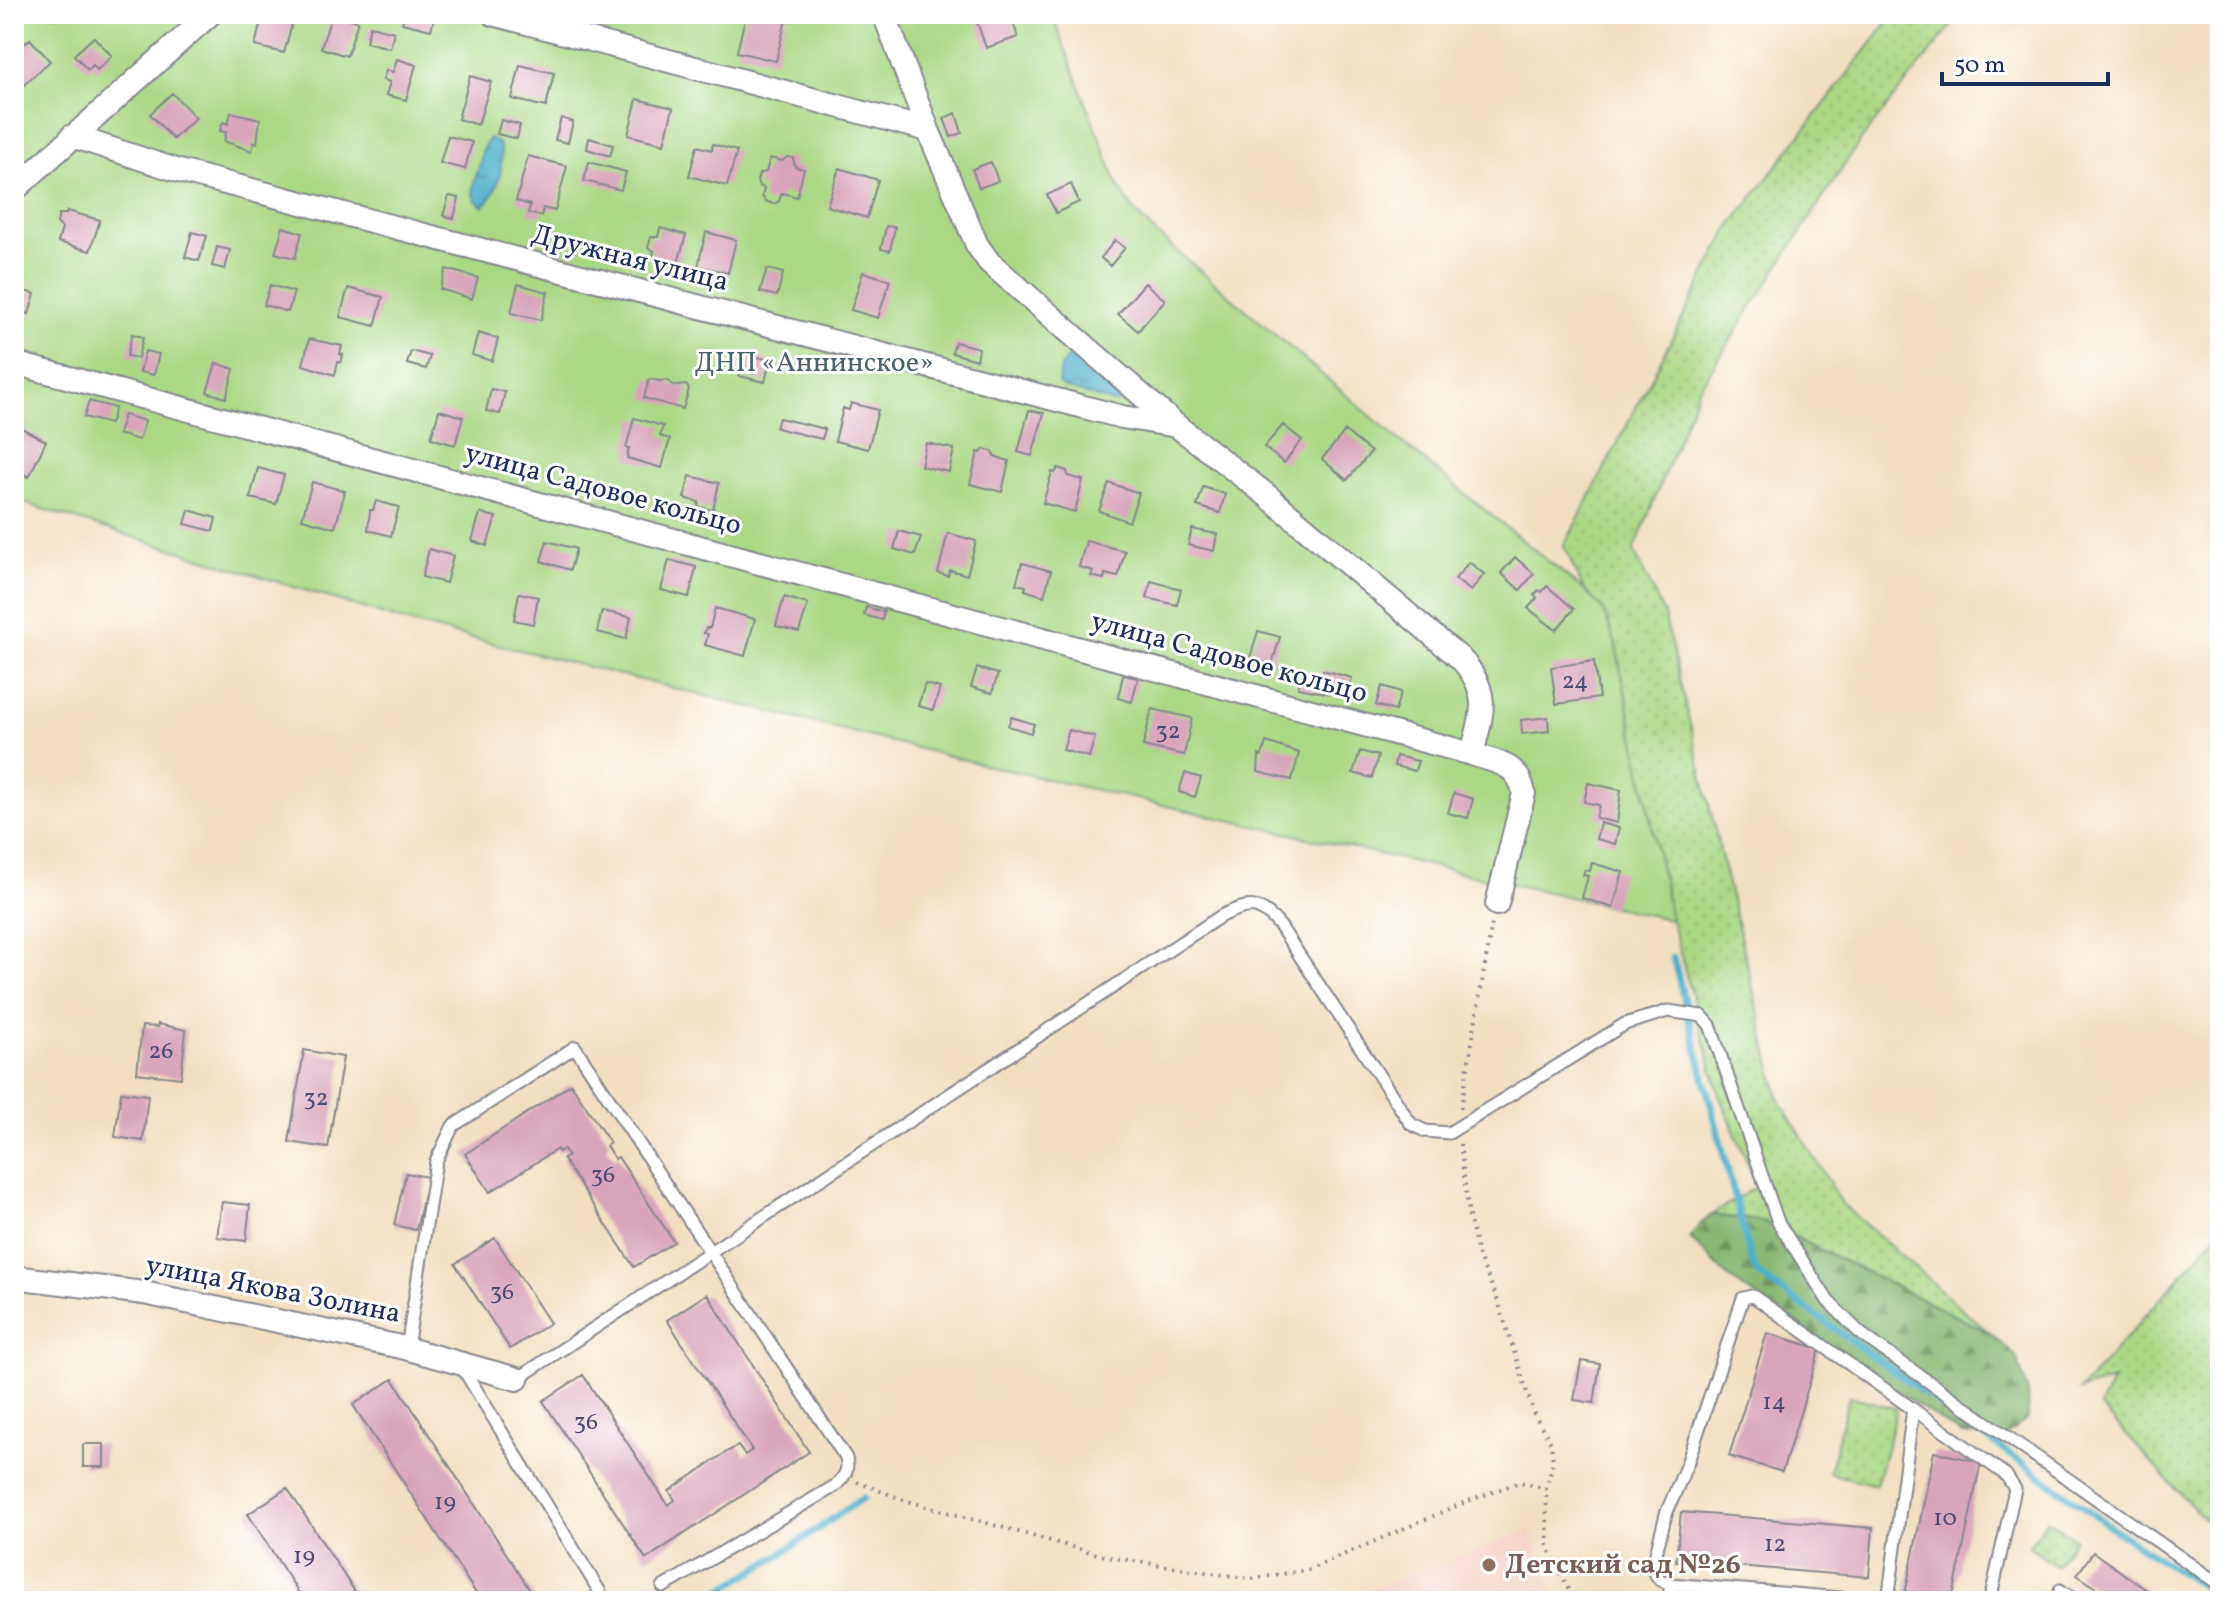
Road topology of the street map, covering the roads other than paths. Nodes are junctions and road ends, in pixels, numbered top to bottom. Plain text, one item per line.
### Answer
1 (210, 14) edge
2 (493, 14) edge
3 (884, 14) edge
4 (928, 130) junction
5 (72, 136) junction
6 (14, 190) edge
7 (14, 363) edge
8 (1177, 426) junction
9 (1472, 754) junction
10 (1497, 904) road end
11 (710, 1250) junction
12 (14, 1277) edge
13 (407, 1348) junction
14 (460, 1363) junction
15 (517, 1379) joint
16 (1913, 1409) junction
17 (1671, 1584) junction
18 (2220, 1585) edge
19 (663, 1587) dead end
20 (2060, 1590) dead end
21 (600, 1592) dead end
22 (1668, 1601) edge
23 (1877, 1601) edge
24 (1888, 1601) edge
25 (1990, 1601) edge
26 (2077, 1601) edge

1 - 5 street
2 - 4 street
3 - 4 street
4 - 8 street
5 - 6 street
5 - 8 street, Дружная улица
7 - 9 street, улица Садовое кольцо
8 - 9 street
9 - 10 street, улица Садовое кольцо
11 - 13 lane
11 - 15 lane
11 - 18 lane
11 - 19 lane
12 - 13 street, улица Якова Золина
13 - 14 street, улица Якова Золина
14 - 15 street, улица Якова Золина
14 - 21 lane
16 - 17 lane
16 - 24 lane
16 - 25 lane
17 - 22 lane
17 - 23 lane
20 - 26 lane

